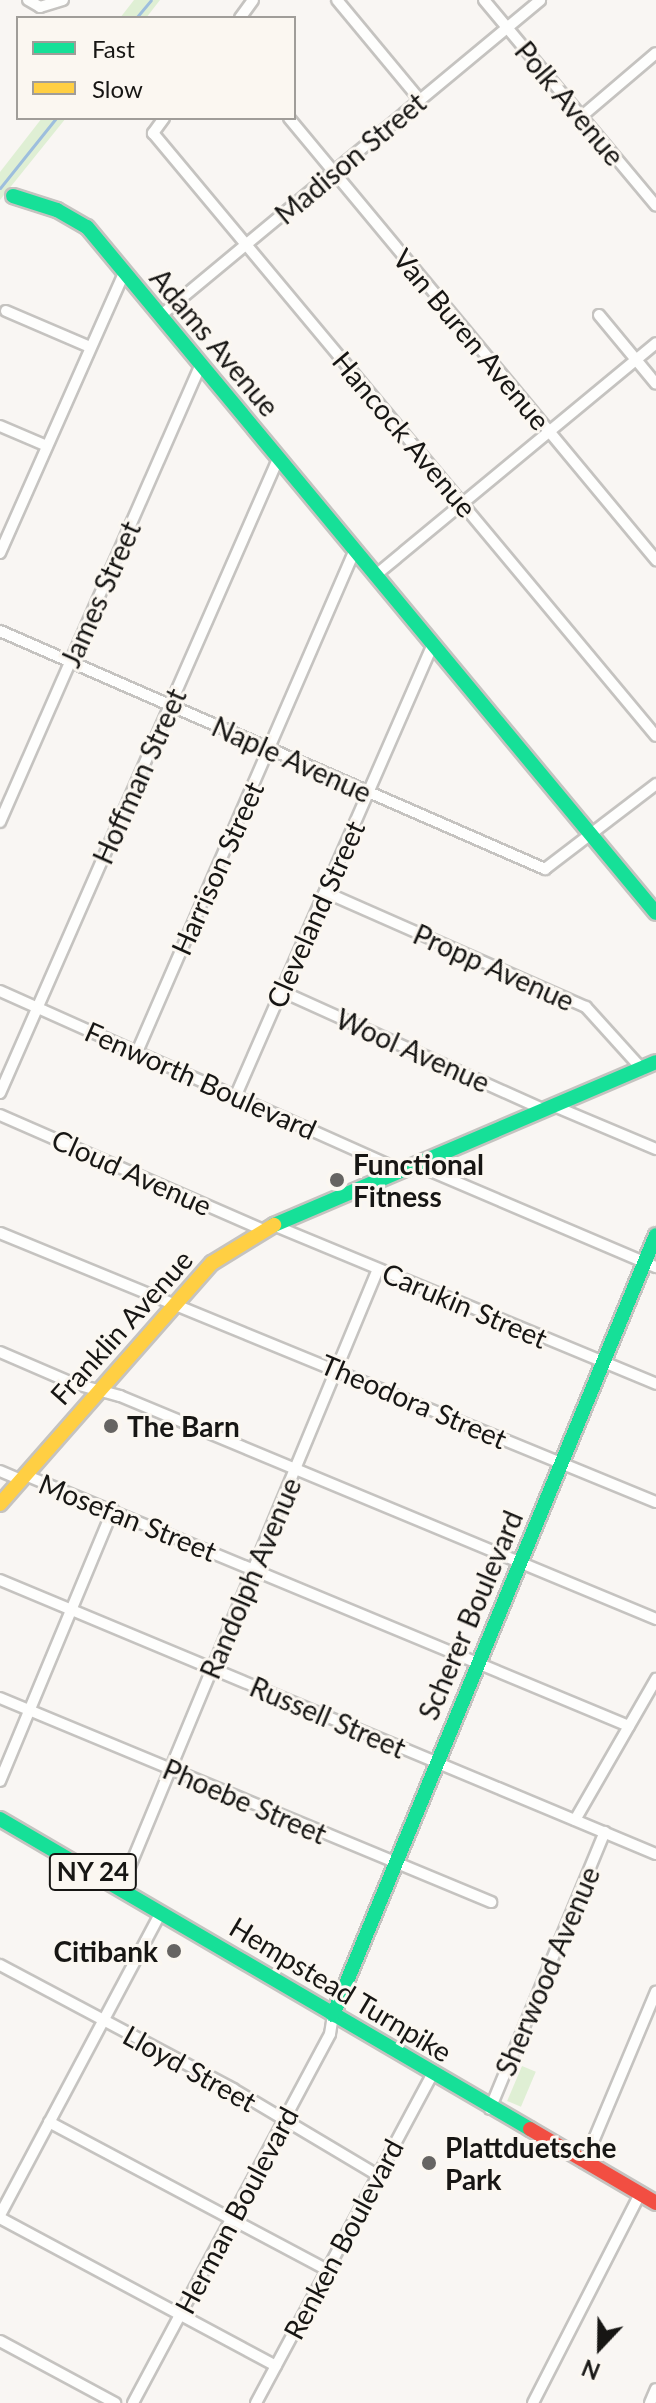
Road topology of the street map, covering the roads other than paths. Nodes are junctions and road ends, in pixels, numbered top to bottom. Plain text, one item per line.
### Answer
1 (28, 0) edge
2 (337, 0) edge
3 (484, 0) edge
4 (540, 0) edge
5 (58, 3) edge
6 (507, 27) junction
7 (656, 53) edge
8 (420, 100) junction
9 (582, 116) junction
10 (163, 120) edge
11 (291, 120) edge
12 (333, 172) junction
13 (13, 196) dead end
14 (654, 200) edge
15 (247, 244) junction
16 (124, 273) junction
17 (6, 311) dead end
18 (599, 315) dead end
19 (160, 316) junction
20 (656, 343) edge
21 (90, 347) junction
22 (636, 360) junction
23 (201, 365) junction
24 (656, 384) edge
25 (0, 426) edge
26 (549, 432) junction
27 (47, 446) junction
28 (278, 459) junction
29 (463, 505) junction
30 (354, 552) junction
31 (0, 553) edge
32 (656, 560) edge
33 (377, 574) junction
34 (0, 631) edge
35 (433, 645) junction
36 (70, 662) junction
37 (170, 706) junction
38 (656, 736) edge
39 (269, 749) junction
40 (656, 784) edge
41 (368, 792) junction
42 (0, 822) edge
43 (593, 836) junction
44 (325, 892) junction
45 (656, 913) edge
46 (0, 991) edge
47 (281, 991) junction
48 (37, 1008) junction
49 (137, 1052) junction
50 (656, 1062) edge
51 (642, 1069) junction
52 (0, 1093) edge
53 (236, 1095) junction
54 (549, 1108) junction
55 (0, 1115) edge
56 (656, 1149) edge
57 (408, 1167) junction
58 (268, 1228) junction
59 (0, 1233) edge
60 (656, 1235) edge
61 (650, 1264) edge
62 (378, 1269) junction
63 (172, 1303) junction
64 (0, 1352) edge
65 (603, 1362) junction
66 (337, 1368) junction
67 (656, 1384) edge
68 (97, 1390) junction
69 (562, 1462) junction
70 (295, 1469) junction
71 (0, 1471) edge
72 (23, 1478) junction
73 (656, 1502) edge
74 (0, 1504) edge
75 (113, 1510) junction
76 (520, 1562) junction
77 (254, 1569) junction
78 (0, 1580) edge
79 (72, 1610) junction
80 (656, 1619) edge
81 (478, 1663) junction
82 (212, 1669) junction
83 (656, 1679) edge
84 (0, 1698) edge
85 (30, 1711) junction
86 (629, 1726) junction
87 (437, 1762) junction
88 (170, 1769) junction
89 (0, 1781) edge
90 (0, 1819) edge
91 (575, 1820) junction
92 (605, 1832) junction
93 (656, 1854) edge
94 (395, 1863) junction
95 (121, 1888) junction
96 (491, 1902) dead end
97 (161, 1912) junction
98 (0, 1965) edge
99 (656, 1992) edge
100 (333, 2015) junction
101 (103, 2020) junction
102 (432, 2075) junction
103 (490, 2109) junction
104 (284, 2120) junction
105 (49, 2122) junction
106 (584, 2163) junction
107 (377, 2175) junction
108 (640, 2194) junction
109 (656, 2203) edge
110 (0, 2216) edge
111 (231, 2219) junction
112 (327, 2270) junction
113 (180, 2315) junction
114 (0, 2341) edge
115 (276, 2366) junction
116 (656, 2389) edge
117 (115, 2403) edge
118 (133, 2403) edge
119 (256, 2403) edge
120 (533, 2403) edge
121 (650, 2403) edge

1 - 5 street
2 - 8 street
3 - 6 street, Polk Avenue
4 - 6 street, Madison Street
6 - 8 street, Madison Street
6 - 9 street, Polk Avenue
7 - 9 street
8 - 12 street, Madison Street
9 - 14 street, Polk Avenue
10 - 15 street, Hancock Avenue
11 - 12 street, Van Buren Avenue
12 - 15 street, Madison Street
12 - 26 street, Van Buren Avenue
13 - 16 street, Adams Avenue
15 - 19 street, Madison Street
15 - 29 street, Hancock Avenue
16 - 19 street, Adams Avenue
16 - 21 street
17 - 21 street
18 - 22 street
19 - 23 street, Adams Avenue
20 - 22 street
21 - 27 street
22 - 24 street
22 - 26 street
23 - 28 street, Adams Avenue
23 - 36 street, James Street
25 - 27 street
26 - 29 street
26 - 32 street, Van Buren Avenue
27 - 31 street
28 - 30 street, Adams Avenue
28 - 37 street, Hoffman Street
29 - 33 street
29 - 38 street, Hancock Avenue
30 - 33 street, Adams Avenue
30 - 39 street, Harrison Street
33 - 35 street
34 - 36 street, Naple Avenue
35 - 41 street, Cleveland Street
35 - 43 street
36 - 37 street, Naple Avenue
36 - 42 street, James Street
37 - 39 street, Naple Avenue
37 - 48 street, Hoffman Street
39 - 41 street, Naple Avenue
39 - 49 street, Harrison Street
40 - 43 street
41 - 43 street, Naple Avenue
41 - 44 street, Cleveland Street
43 - 45 street
44 - 47 street, Cleveland Street
44 - 51 street, Propp Avenue
46 - 48 street, Fenworth Boulevard
47 - 53 street, Cleveland Street
47 - 54 street, Wool Avenue
48 - 49 street, Fenworth Boulevard
48 - 52 street, Hoffman Street
49 - 53 street, Fenworth Boulevard
50 - 51 street, Franklin Avenue
51 - 54 street, Franklin Avenue
53 - 57 street, Fenworth Boulevard
54 - 56 street, Wool Avenue
54 - 57 street, Franklin Avenue
55 - 58 street, Cloud Avenue
57 - 58 street, Franklin Avenue
57 - 61 street, Fenworth Boulevard
58 - 62 street, Carukin Street
58 - 63 street, Franklin Avenue
59 - 63 street, Theodora Street
60 - 61 street, Scherer Boulevard
61 - 65 street, Scherer Boulevard
62 - 65 street, Carukin Street
62 - 66 street, Randolph Avenue
63 - 66 street, Theodora Street
63 - 68 street, Franklin Avenue
64 - 68 street
65 - 67 street, Carukin Street
65 - 69 street, Scherer Boulevard
66 - 69 street, Theodora Street
66 - 70 street, Randolph Avenue
68 - 70 street
68 - 72 street, Franklin Avenue
69 - 73 street, Theodora Street
69 - 76 street, Scherer Boulevard
70 - 76 street
70 - 77 street, Randolph Avenue
71 - 72 street, Mosefan Street
72 - 74 street, Franklin Avenue
72 - 75 street, Mosefan Street
75 - 77 street, Mosefan Street
75 - 79 street
76 - 80 street
76 - 81 street, Scherer Boulevard
77 - 81 street, Mosefan Street
77 - 82 street, Randolph Avenue
78 - 79 street, Russell Street
79 - 82 street, Russell Street
79 - 85 street
81 - 86 street, Mosefan Street
81 - 87 street, Scherer Boulevard
82 - 87 street, Russell Street
82 - 88 street, Randolph Avenue
83 - 86 street, Sherwood Avenue
84 - 85 street, Phoebe Street
85 - 88 street, Phoebe Street
85 - 89 street
86 - 91 street, Sherwood Avenue
87 - 91 street, Russell Street
87 - 94 street, Scherer Boulevard
88 - 94 street, Phoebe Street
88 - 95 street, Randolph Avenue
90 - 95 street, Hempstead Turnpike / NY 24
91 - 92 street, Russell Street
92 - 93 street, Russell Street
92 - 103 street, Sherwood Avenue
94 - 96 street, Phoebe Street
94 - 100 street, Scherer Boulevard
95 - 97 street, Hempstead Turnpike / NY 24
97 - 100 street, Hempstead Turnpike / NY 24
97 - 101 street
98 - 101 street, Lloyd Street
99 - 106 street
100 - 102 street, Hempstead Turnpike / NY 24
100 - 104 street, Herman Boulevard
101 - 104 street, Lloyd Street
101 - 105 street
102 - 103 street, Hempstead Turnpike / NY 24
102 - 107 street, Renken Boulevard
103 - 106 street, Hempstead Turnpike / NY 24
104 - 107 street, Lloyd Street
104 - 111 street, Herman Boulevard
105 - 110 street
105 - 111 street
106 - 108 street, Hempstead Turnpike / NY 24
107 - 112 street, Renken Boulevard
108 - 109 street, Hempstead Turnpike / NY 24
108 - 120 street
110 - 113 street
111 - 112 street
111 - 113 street, Herman Boulevard
112 - 115 street, Renken Boulevard
113 - 115 street
113 - 118 street, Herman Boulevard
114 - 117 street
115 - 119 street, Renken Boulevard
116 - 121 street

